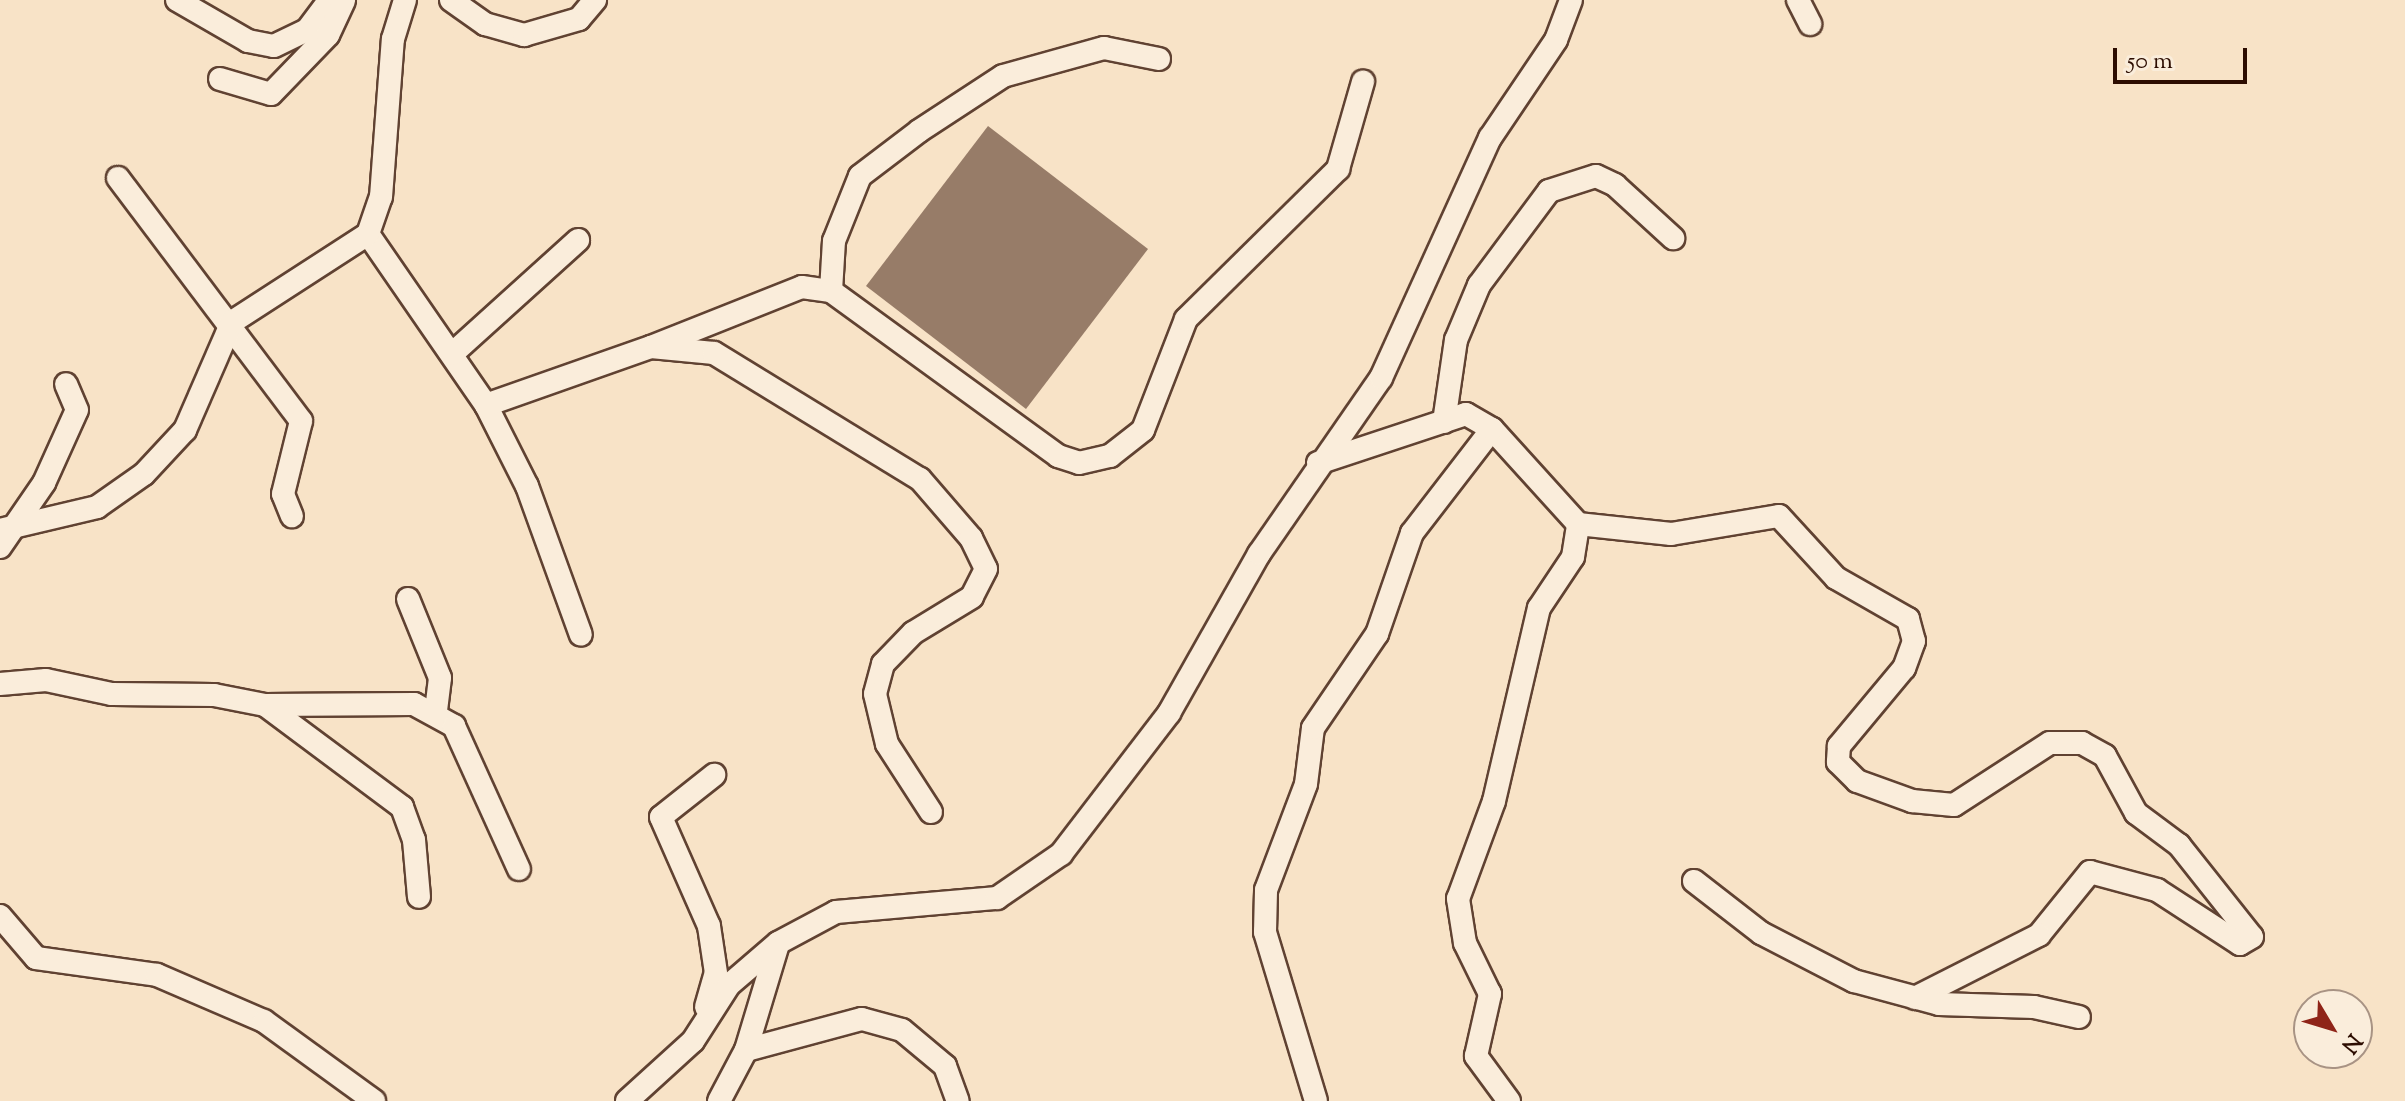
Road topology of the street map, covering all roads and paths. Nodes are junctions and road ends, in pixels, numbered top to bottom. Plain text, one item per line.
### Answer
1 (177, 0) edge
2 (330, 0) edge
3 (344, 0) edge
4 (405, 0) edge
5 (451, 0) edge
6 (595, 0) edge
7 (1571, 0) edge
8 (1798, 0) edge
9 (1810, 24) dead end
10 (1159, 59) dead end
11 (220, 79) dead end
12 (1363, 82) dead end
13 (118, 178) dead end
14 (368, 234) junction
15 (1673, 238) dead end
16 (578, 240) dead end
17 (831, 291) junction
18 (232, 322) junction
19 (651, 347) junction
20 (452, 354) junction
21 (66, 384) dead end
22 (486, 405) junction
23 (1444, 422) junction
24 (1492, 429) junction
25 (1318, 463) junction
26 (292, 516) dead end
27 (1578, 524) junction
28 (4, 536) edge
29 (408, 599) dead end
30 (581, 635) dead end
31 (0, 684) edge
32 (265, 705) junction
33 (436, 713) junction
34 (714, 775) dead end
35 (931, 812) dead end
36 (519, 869) dead end
37 (1694, 881) dead end
38 (419, 897) dead end
39 (0, 916) edge
40 (778, 943) junction
41 (1915, 998) junction
42 (2079, 1017) dead end
43 (693, 1041) junction
44 (746, 1050) junction
45 (374, 1101) edge
46 (627, 1101) edge
47 (719, 1101) edge
48 (958, 1101) edge
49 (1316, 1101) edge
50 (1509, 1101) edge

1 - 2 street
3 - 11 street
4 - 14 street
5 - 6 street
7 - 25 street
8 - 9 street
10 - 17 street
12 - 17 street
13 - 18 street
14 - 18 street
14 - 20 street
15 - 23 street
16 - 20 street
17 - 19 street
18 - 26 street
18 - 28 street
19 - 22 street
19 - 35 street
20 - 22 street
21 - 28 street
22 - 30 street
23 - 24 street
23 - 25 street
24 - 27 street
24 - 49 street
25 - 40 street
27 - 41 street
27 - 50 street
29 - 33 street
31 - 32 street
32 - 33 street
32 - 38 street
33 - 36 street
34 - 43 street
37 - 41 street
39 - 45 street
40 - 43 street
40 - 44 street
41 - 42 street
43 - 46 street
44 - 47 street
44 - 48 street

